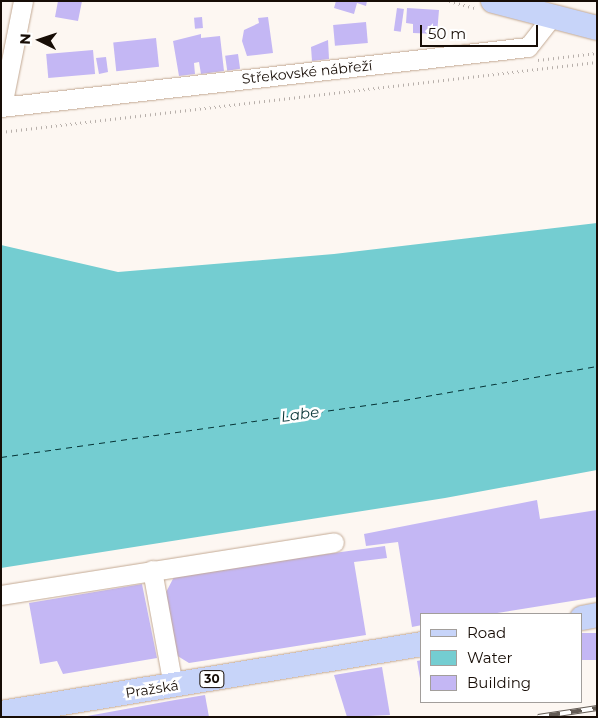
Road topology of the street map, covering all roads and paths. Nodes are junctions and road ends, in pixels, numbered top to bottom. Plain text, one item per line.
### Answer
1 (23, 1) edge
2 (449, 1) edge
3 (488, 6) edge
4 (551, 18) junction
5 (597, 28) edge
6 (509, 49) junction
7 (597, 62) edge
8 (512, 73) junction
9 (2, 106) edge
10 (1, 132) edge
11 (334, 542) dead end
12 (152, 570) junction
13 (1, 595) edge
14 (597, 615) edge
15 (583, 618) edge
16 (420, 644) edge
17 (173, 685) junction
18 (1, 713) edge

1 - 9 street
2 - 3 path
3 - 4 main road
4 - 5 main road
4 - 6 street, Střekovské nábřeží
6 - 8 path
6 - 9 street, Střekovské nábřeží
7 - 8 path
8 - 10 path
11 - 12 street
12 - 13 street
12 - 17 street
14 - 15 main road
16 - 17 main road, Pražská / 30
17 - 18 main road, Pražská / 30

